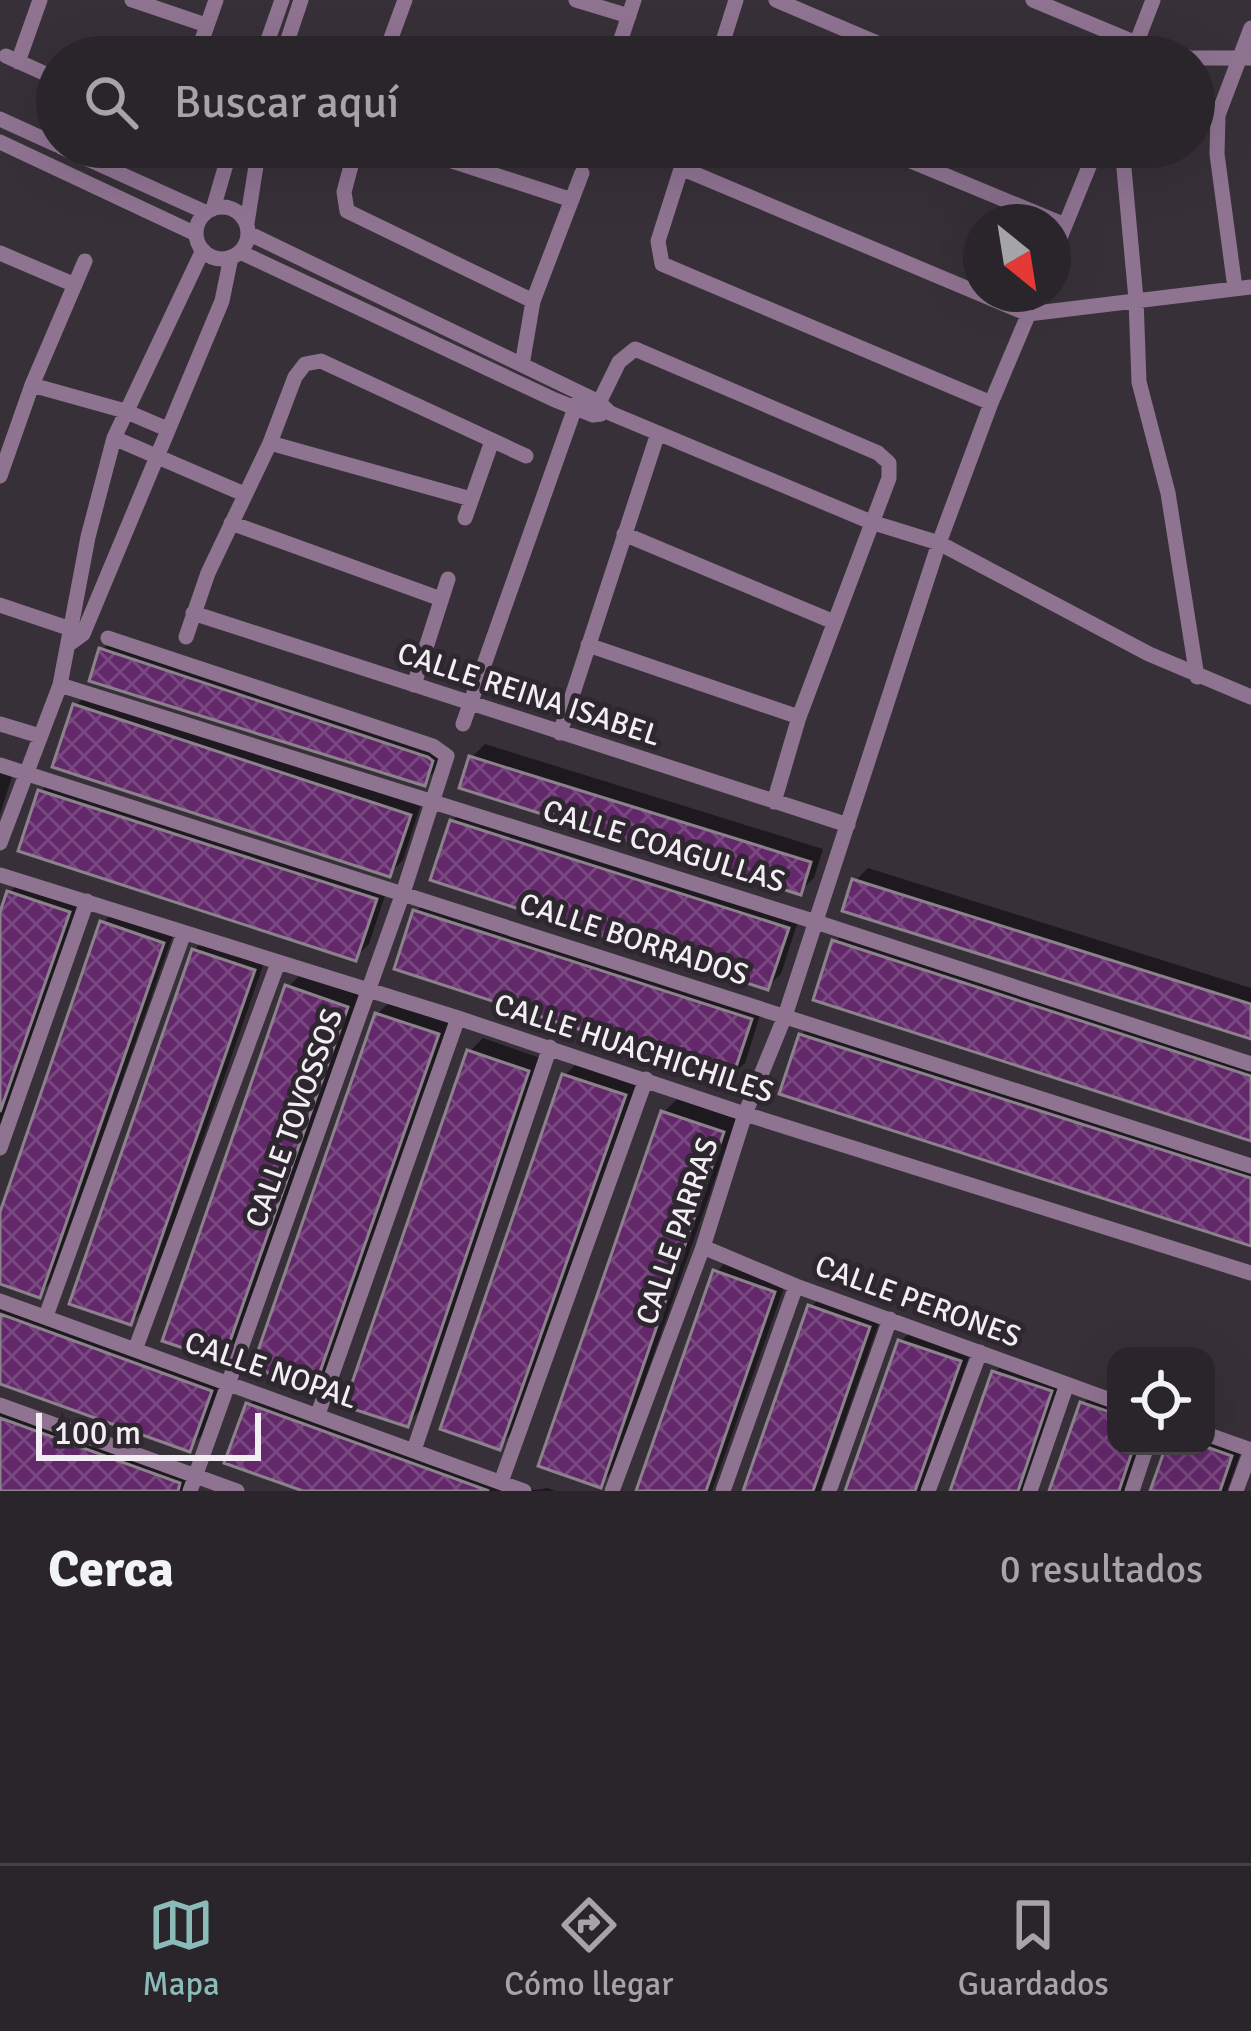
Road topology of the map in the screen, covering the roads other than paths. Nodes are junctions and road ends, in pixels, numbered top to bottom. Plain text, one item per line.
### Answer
1 (40, 0) edge
2 (132, 0) edge
3 (216, 0) edge
4 (282, 0) edge
5 (302, 0) edge
6 (405, 0) edge
7 (575, 0) edge
8 (736, 0) edge
9 (776, 0) edge
10 (1153, 0) edge
11 (1044, 2) edge
12 (631, 8) edge
13 (206, 25) junction
14 (1251, 28) edge
15 (203, 36) edge
16 (269, 36) edge
17 (291, 36) edge
18 (392, 36) edge
19 (725, 36) edge
20 (861, 36) edge
21 (1107, 36) edge
22 (1139, 36) edge
23 (1244, 59) edge
24 (36, 69) edge
25 (0, 119) edge
26 (36, 135) edge
27 (0, 142) edge
28 (36, 160) edge
29 (52, 168) edge
30 (111, 168) edge
31 (224, 168) edge
32 (256, 168) edge
33 (351, 168) edge
34 (474, 168) edge
35 (681, 168) joint
36 (928, 168) edge
37 (1088, 168) edge
38 (1124, 168) edge
39 (581, 173) dead end
40 (572, 200) junction
41 (1014, 204) edge
42 (209, 210) junction
43 (1071, 210) edge
44 (248, 228) junction
45 (200, 242) junction
46 (0, 253) edge
47 (236, 255) junction
48 (85, 261) dead end
49 (75, 285) junction
50 (1243, 287) edge
51 (1136, 299) junction
52 (533, 301) junction
53 (1028, 314) junction
54 (522, 365) junction
55 (32, 385) junction
56 (578, 401) junction
57 (991, 403) junction
58 (601, 410) junction
59 (124, 411) junction
60 (167, 429) junction
61 (658, 433) junction
62 (114, 438) junction
63 (491, 441) junction
64 (270, 443) junction
65 (526, 456) dead end
66 (156, 457) junction
67 (0, 476) edge
68 (244, 494) junction
69 (471, 500) junction
70 (465, 518) dead end
71 (871, 522) junction
72 (231, 523) junction
73 (624, 534) junction
74 (939, 543) junction
75 (448, 579) dead end
76 (80, 581) junction
77 (100, 589) junction
78 (441, 599) junction
79 (0, 605) edge
80 (194, 613) junction
81 (834, 622) junction
82 (73, 636) junction
83 (186, 637) dead end
84 (108, 638) dead end
85 (588, 645) junction
86 (1197, 677) junction
87 (60, 685) junction
88 (414, 685) junction
89 (1251, 697) edge
90 (469, 705) junction
91 (800, 717) junction
92 (0, 724) edge
93 (463, 724) dead end
94 (560, 733) junction
95 (40, 736) junction
96 (0, 765) edge
97 (27, 774) junction
98 (774, 802) junction
99 (434, 803) junction
100 (848, 826) junction
101 (0, 843) edge
102 (0, 875) edge
103 (403, 893) junction
104 (87, 901) junction
105 (816, 922) junction
106 (184, 933) junction
107 (278, 963) junction
108 (368, 991) junction
109 (785, 1016) junction
110 (458, 1018) junction
111 (550, 1047) junction
112 (1251, 1064) edge
113 (646, 1079) junction
114 (745, 1114) junction
115 (0, 1148) edge
116 (1251, 1166) edge
117 (703, 1246) junction
118 (1251, 1273) edge
119 (796, 1286) junction
120 (0, 1301) edge
121 (46, 1316) junction
122 (890, 1319) junction
123 (135, 1350) junction
124 (980, 1352) junction
125 (227, 1384) junction
126 (1067, 1384) junction
127 (1107, 1399) edge
128 (0, 1405) edge
129 (318, 1414) junction
130 (1215, 1437) edge
131 (414, 1450) junction
132 (1251, 1450) edge
133 (1144, 1455) edge
134 (501, 1482) junction
135 (193, 1484) edge
136 (237, 1491) edge
137 (524, 1491) edge
138 (612, 1491) edge
139 (723, 1491) edge
140 (829, 1491) edge
141 (928, 1491) edge
142 (1030, 1491) edge
143 (1132, 1491) edge
144 (1236, 1491) edge

1 - 24 street
2 - 13 street
3 - 13 street
4 - 16 street
5 - 17 street
6 - 18 street
7 - 12 street
8 - 19 street
9 - 20 street
10 - 22 street
11 - 21 street
13 - 15 street
14 - 23 street
23 - 50 street
25 - 26 street
27 - 28 street
29 - 45 street
30 - 42 street
31 - 42 street
32 - 44 street
33 - 52 street
34 - 40 street
35 - 53 street
35 - 57 street
36 - 41 street
37 - 43 street
38 - 51 street
39 - 40 street
40 - 52 street
42 - 44 street
42 - 45 street
44 - 47 street
44 - 54 street
45 - 47 street
45 - 59 street
46 - 49 street
47 - 56 street
47 - 60 street
48 - 49 street
49 - 55 street
50 - 51 street
51 - 53 street
51 - 86 street
52 - 54 street
53 - 57 street
54 - 56 street
55 - 59 street
55 - 67 street
56 - 58 street
56 - 90 street
57 - 74 street
58 - 61 street
58 - 71 street
59 - 60 street
59 - 62 street
60 - 66 street
61 - 71 street
61 - 73 street
62 - 66 street
62 - 76 street
63 - 64 street
63 - 65 street
63 - 69 street
64 - 68 street
64 - 69 street
66 - 68 street
66 - 77 street
68 - 72 street
69 - 70 street
71 - 74 street
71 - 81 street
72 - 78 street
72 - 80 street
73 - 81 street
73 - 85 street
74 - 86 street
74 - 100 street, CALLE PARRAS
75 - 78 street
76 - 77 street
76 - 82 street
77 - 82 street
78 - 88 street
79 - 82 street
80 - 83 street
80 - 88 street, CALLE REINA ISABEL
81 - 91 street
82 - 87 street
84 - 99 street, CALLE TOVOSSOS
85 - 91 street
85 - 94 street
86 - 89 street
87 - 95 street
87 - 99 street, CALLE COAGULLAS
88 - 90 street, CALLE REINA ISABEL
90 - 93 street
90 - 94 street, CALLE REINA ISABEL
91 - 98 street
92 - 95 street
94 - 98 street, CALLE REINA ISABEL
95 - 97 street
96 - 97 street, CALLE BORRADOS
97 - 101 street
97 - 103 street, CALLE BORRADOS
98 - 100 street, CALLE REINA ISABEL
99 - 103 street, CALLE TOVOSSOS
99 - 105 street, CALLE COAGULLAS
100 - 105 street, CALLE PARRAS
102 - 104 street, CALLE HUACHICHILES
103 - 108 street, CALLE TOVOSSOS
103 - 109 street, CALLE BORRADOS
104 - 106 street, CALLE HUACHICHILES
104 - 115 street
105 - 109 street, CALLE PARRAS
105 - 112 street, CALLE COAGULLAS
106 - 107 street, CALLE HUACHICHILES
106 - 121 street
107 - 108 street, CALLE HUACHICHILES
107 - 123 street
108 - 110 street, CALLE HUACHICHILES
108 - 125 street, CALLE TOVOSSOS
109 - 114 street, CALLE PARRAS
109 - 116 street, CALLE BORRADOS
110 - 111 street, CALLE HUACHICHILES
110 - 129 street
111 - 113 street, CALLE HUACHICHILES
111 - 131 street
113 - 114 street, CALLE HUACHICHILES
113 - 134 street
114 - 117 street, CALLE PARRAS
114 - 118 street, CALLE HUACHICHILES
117 - 119 street, CALLE PERONES
117 - 138 street, CALLE PARRAS
119 - 122 street, CALLE PERONES
119 - 139 street
120 - 121 street, CALLE NOPAL
121 - 123 street, CALLE NOPAL
122 - 124 street, CALLE PERONES
122 - 140 street
123 - 125 street, CALLE NOPAL
124 - 126 street, CALLE PERONES
124 - 141 street
125 - 129 street, CALLE NOPAL
125 - 135 street, CALLE TOVOSSOS
126 - 127 street, CALLE PERONES
126 - 142 street
128 - 135 street
129 - 131 street, CALLE NOPAL
130 - 132 street
131 - 134 street, CALLE NOPAL
132 - 144 street
133 - 143 street
134 - 137 street, CALLE NOPAL
135 - 136 street

